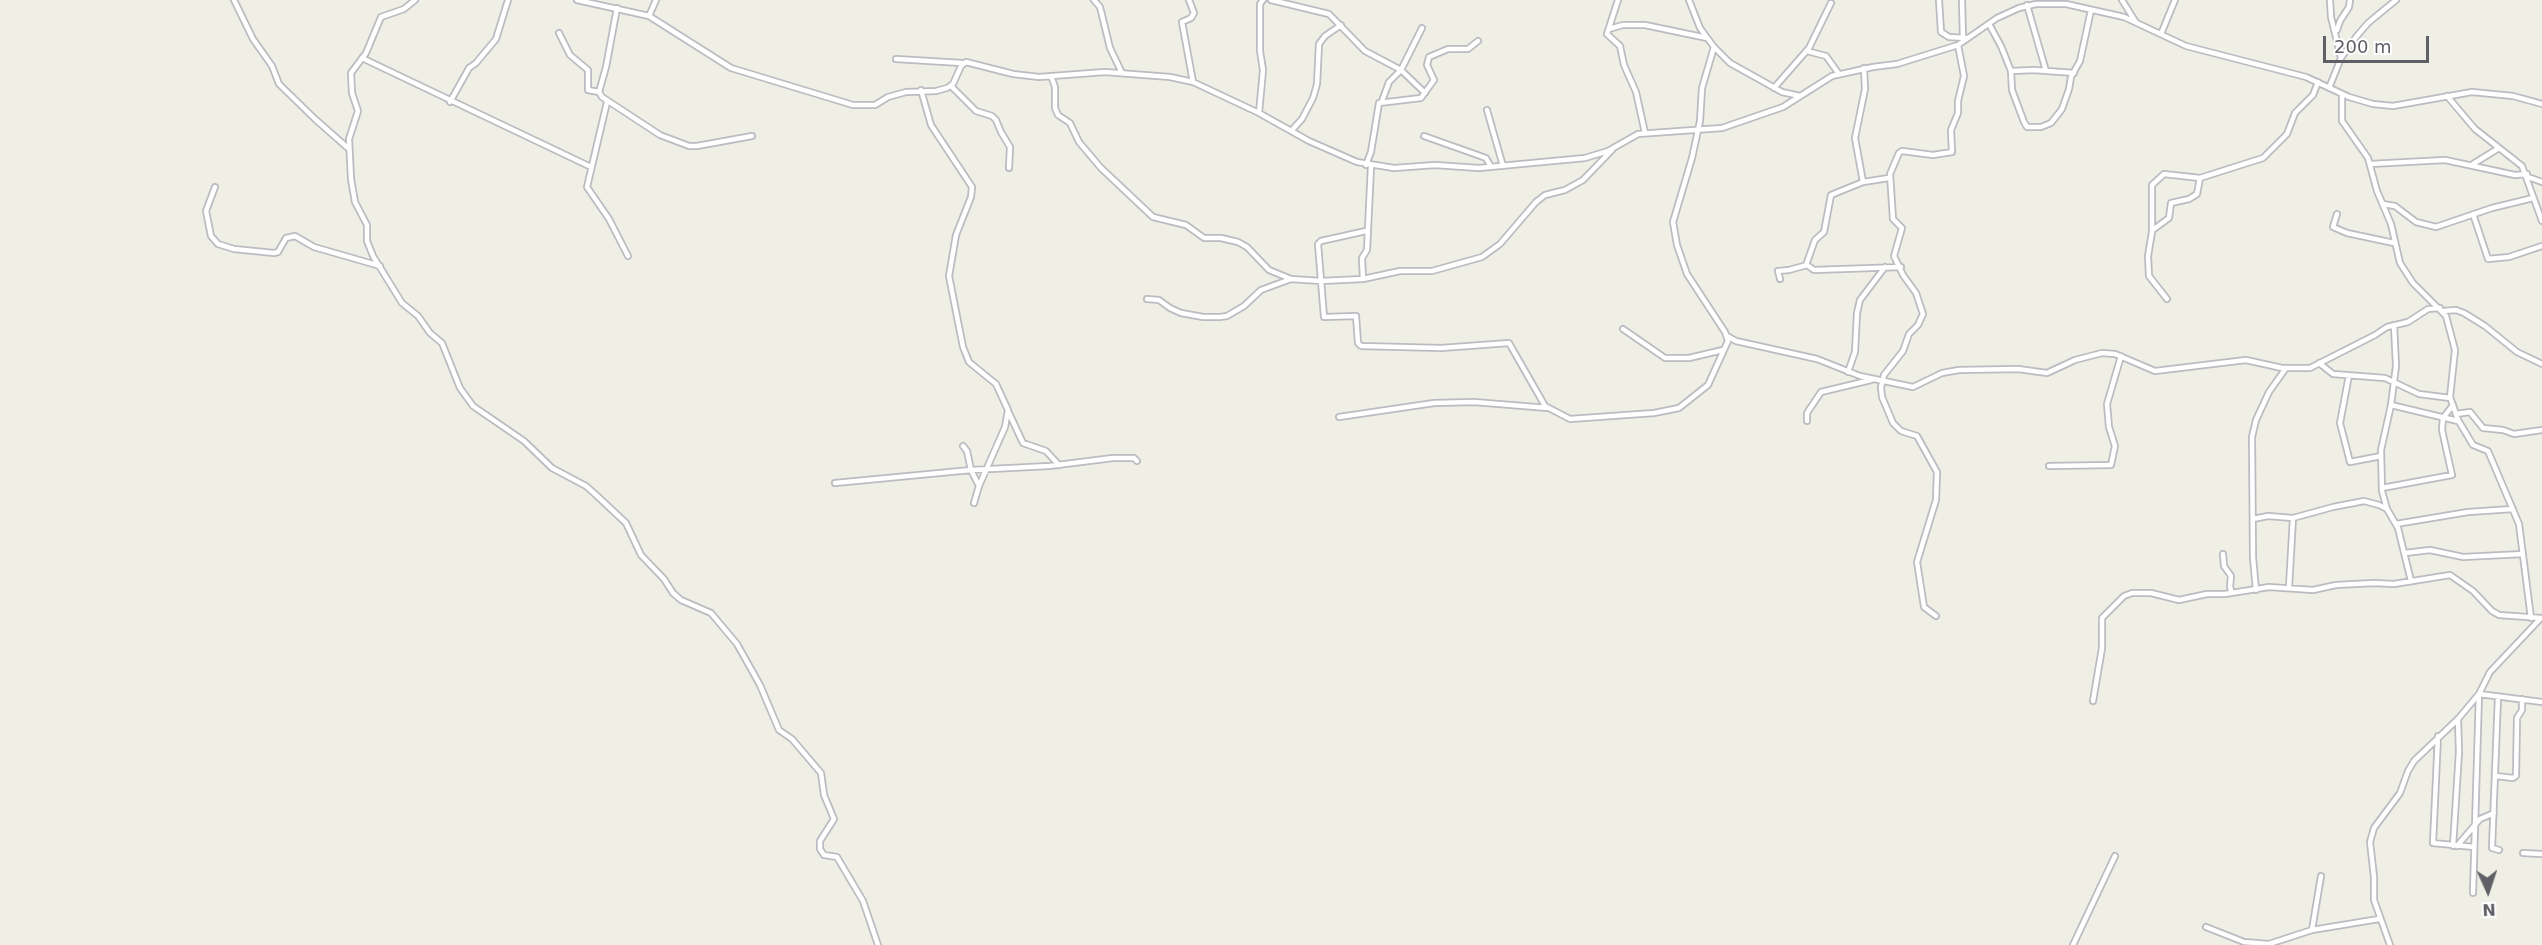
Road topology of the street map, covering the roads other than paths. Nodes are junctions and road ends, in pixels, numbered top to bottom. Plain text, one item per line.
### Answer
1 (234, 0) edge
2 (415, 0) edge
3 (508, 0) edge
4 (578, 0) edge
5 (656, 0) edge
6 (1094, 0) edge
7 (1189, 0) edge
8 (1263, 0) edge
9 (1271, 0) edge
10 (1618, 0) edge
11 (1689, 0) edge
12 (1939, 0) edge
13 (1962, 0) edge
14 (2122, 0) edge
15 (2175, 0) edge
16 (2330, 0) edge
17 (2350, 0) edge
18 (2396, 0) edge
19 (1831, 3) dead end
20 (2027, 5) junction
21 (616, 8) junction
22 (2091, 10) junction
23 (649, 16) junction
24 (2135, 21) junction
25 (1989, 24) junction
26 (1341, 25) junction
27 (1422, 28) dead end
28 (1609, 29) junction
29 (559, 33) dead end
30 (2337, 33) junction
31 (2161, 34) junction
32 (1707, 38) junction
33 (1970, 38) junction
34 (1963, 39) junction
35 (1478, 41) dead end
36 (1958, 45) junction
37 (1714, 47) junction
38 (1808, 51) junction
39 (362, 58) junction
40 (2341, 58) junction
41 (896, 59) dead end
42 (962, 63) junction
43 (1864, 68) junction
44 (1401, 70) junction
45 (2012, 71) junction
46 (2046, 71) junction
47 (1122, 73) junction
48 (2074, 73) junction
49 (1839, 74) junction
50 (1051, 76) junction
51 (1193, 82) junction
52 (2318, 82) junction
53 (951, 86) junction
54 (1774, 88) junction
55 (2329, 88) junction
56 (921, 90) junction
57 (598, 92) junction
58 (1425, 93) junction
59 (2342, 94) junction
60 (2450, 95) junction
61 (1800, 96) junction
62 (1382, 101) junction
63 (450, 102) junction
64 (607, 102) junction
65 (2542, 104) edge
66 (1487, 110) dead end
67 (1259, 113) junction
68 (1292, 130) junction
69 (1697, 131) junction
70 (1645, 134) junction
71 (752, 136) dead end
72 (1424, 136) dead end
73 (1613, 148) junction
74 (2499, 148) junction
75 (349, 149) junction
76 (2370, 164) junction
77 (2472, 165) junction
78 (1369, 166) junction
79 (1503, 166) junction
80 (591, 167) junction
81 (1491, 167) junction
82 (1009, 168) dead end
83 (2527, 176) junction
84 (1889, 178) junction
85 (2200, 178) junction
86 (1863, 182) junction
87 (2542, 182) edge
88 (215, 187) dead end
89 (2533, 198) junction
90 (2383, 204) junction
91 (2337, 214) dead end
92 (2474, 214) junction
93 (2542, 221) edge
94 (1366, 231) junction
95 (2152, 232) junction
96 (2394, 243) junction
97 (2542, 246) edge
98 (628, 256) dead end
99 (1806, 265) junction
100 (380, 266) junction
101 (1885, 267) junction
102 (1900, 267) junction
103 (1291, 279) junction
104 (1363, 279) junction
105 (1780, 279) dead end
106 (1321, 281) junction
107 (1147, 299) dead end
108 (2167, 299) dead end
109 (2442, 309) junction
110 (2394, 325) junction
111 (1623, 329) dead end
112 (1727, 336) junction
113 (1724, 350) junction
114 (2121, 356) junction
115 (2319, 363) junction
116 (2542, 364) edge
117 (2286, 368) junction
118 (1848, 372) junction
119 (2349, 375) junction
120 (1874, 379) junction
121 (1882, 381) junction
122 (2394, 381) junction
123 (2450, 398) junction
124 (2391, 405) junction
125 (2453, 405) junction
126 (1548, 408) junction
127 (1008, 410) junction
128 (2456, 414) junction
129 (1339, 417) dead end
130 (2443, 418) junction
131 (1807, 421) dead end
132 (2459, 422) junction
133 (2542, 430) edge
134 (963, 446) dead end
135 (2381, 456) junction
136 (1137, 461) dead end
137 (1059, 465) junction
138 (2049, 465) dead end
139 (987, 469) junction
140 (971, 470) junction
141 (836, 483) dead end
142 (979, 486) junction
143 (2382, 489) junction
144 (975, 503) dead end
145 (2386, 509) junction
146 (2513, 509) junction
147 (2294, 518) junction
148 (2253, 519) junction
149 (2396, 524) junction
150 (2405, 553) junction
151 (2223, 554) dead end
152 (2523, 554) junction
153 (2411, 581) junction
154 (2289, 587) junction
155 (2256, 590) junction
156 (2232, 593) junction
157 (1936, 616) dead end
158 (2531, 618) junction
159 (2541, 618) edge
160 (2479, 694) junction
161 (2498, 697) junction
162 (2522, 699) junction
163 (2093, 700) dead end
164 (2542, 703) edge
165 (2458, 719) junction
166 (2438, 736) junction
167 (2496, 776) junction
168 (2494, 813) junction
169 (2474, 825) junction
170 (2464, 836) junction
171 (2454, 837) junction
172 (2455, 846) junction
173 (2474, 847) junction
174 (2499, 850) dead end
175 (2523, 853) dead end
176 (2542, 854) edge
177 (2115, 856) dead end
178 (2321, 876) dead end
179 (2473, 893) dead end
180 (2379, 919) junction
181 (2206, 927) dead end
182 (2312, 930) junction
183 (878, 945) edge
184 (2073, 945) edge
185 (2390, 945) edge

1 - 75 street
2 - 39 street
3 - 63 street
4 - 21 street
5 - 23 street
6 - 47 street
7 - 51 street
8 - 67 street
9 - 26 street
10 - 28 street
11 - 32 street
12 - 34 street
13 - 34 street
14 - 24 street
15 - 31 street
16 - 30 street
17 - 30 street
18 - 40 street
19 - 38 street
20 - 22 street
20 - 25 street
20 - 46 street
21 - 23 street
21 - 57 street
22 - 24 street
22 - 48 street
23 - 56 street
24 - 31 street
25 - 33 street
25 - 45 street
26 - 44 street
26 - 68 street
27 - 44 street
28 - 32 street
28 - 70 street
29 - 57 street
30 - 40 street
31 - 52 street
32 - 37 street
33 - 34 street
33 - 36 street
35 - 58 street
36 - 43 street
36 - 84 street
37 - 54 street
37 - 69 street
38 - 49 street
38 - 54 street
39 - 63 street
39 - 75 street
40 - 55 street
41 - 42 street
42 - 50 street
42 - 53 street
43 - 49 street
43 - 86 street
44 - 58 street
44 - 62 street
45 - 46 street
45 - 48 street
46 - 48 street
47 - 50 street
47 - 51 street
49 - 61 street
50 - 103 street
51 - 67 street
52 - 55 street
52 - 85 street
53 - 56 street
53 - 82 street
54 - 61 street
55 - 59 street
56 - 127 street
57 - 64 street
58 - 62 street
59 - 60 street
59 - 76 street
60 - 65 street
60 - 74 street
61 - 69 street
62 - 78 street
63 - 80 street
64 - 71 street
64 - 80 street
66 - 79 street
67 - 68 street
68 - 78 street
69 - 70 street
69 - 112 street
70 - 73 street
72 - 81 street
73 - 79 street
73 - 104 street
74 - 77 street
74 - 83 street
75 - 100 street
76 - 77 street
76 - 90 street
77 - 83 street
78 - 81 street
78 - 94 street
79 - 81 street
80 - 98 street
83 - 87 street
83 - 89 street
84 - 86 street
84 - 102 street
85 - 95 street
85 - 95 street
86 - 99 street
88 - 100 street
89 - 92 street
89 - 93 street
90 - 92 street
90 - 96 street
91 - 96 street
92 - 97 street
94 - 104 street
94 - 106 street
95 - 108 street
96 - 109 street
99 - 101 street
99 - 105 street
100 - 183 street
101 - 102 street
101 - 118 street
102 - 121 street
103 - 106 street
103 - 107 street
104 - 106 street
106 - 126 street
109 - 110 street
109 - 116 street
109 - 123 street
110 - 115 street
110 - 122 street
111 - 113 street
112 - 113 street
112 - 118 street
113 - 126 street
114 - 117 street
114 - 121 street
114 - 138 street
115 - 117 street
115 - 119 street
117 - 148 street
118 - 120 street
119 - 122 street
119 - 135 street
120 - 121 street
120 - 131 street
121 - 157 street
122 - 123 street
122 - 124 street
123 - 125 street
124 - 130 street
124 - 135 street
125 - 128 street
125 - 130 street
126 - 129 street
127 - 137 street
127 - 139 street
128 - 132 street
128 - 133 street
130 - 132 street
130 - 143 street
132 - 146 street
134 - 140 street
135 - 143 street
136 - 137 street
137 - 139 street
139 - 140 street
139 - 142 street
140 - 141 street
140 - 142 street
142 - 144 street
143 - 145 street
145 - 147 street
145 - 149 street
146 - 149 street
146 - 152 street
147 - 148 street
147 - 154 street
148 - 155 street
149 - 150 street
150 - 152 street
150 - 153 street
151 - 156 street
152 - 158 street
153 - 154 street
153 - 158 street
154 - 155 street
155 - 156 street
156 - 163 street
158 - 159 street
159 - 160 street
160 - 161 street
160 - 165 street
160 - 169 street
161 - 162 street
161 - 167 street
162 - 164 street
162 - 167 street
165 - 166 street
165 - 171 street
166 - 172 street
166 - 180 street
167 - 168 street
168 - 169 street
168 - 174 street
169 - 170 street
169 - 173 street
170 - 171 street
170 - 172 street
171 - 172 street
172 - 173 street
173 - 179 street
175 - 176 street
177 - 184 street
178 - 182 street
180 - 182 street
180 - 185 street
181 - 182 street

